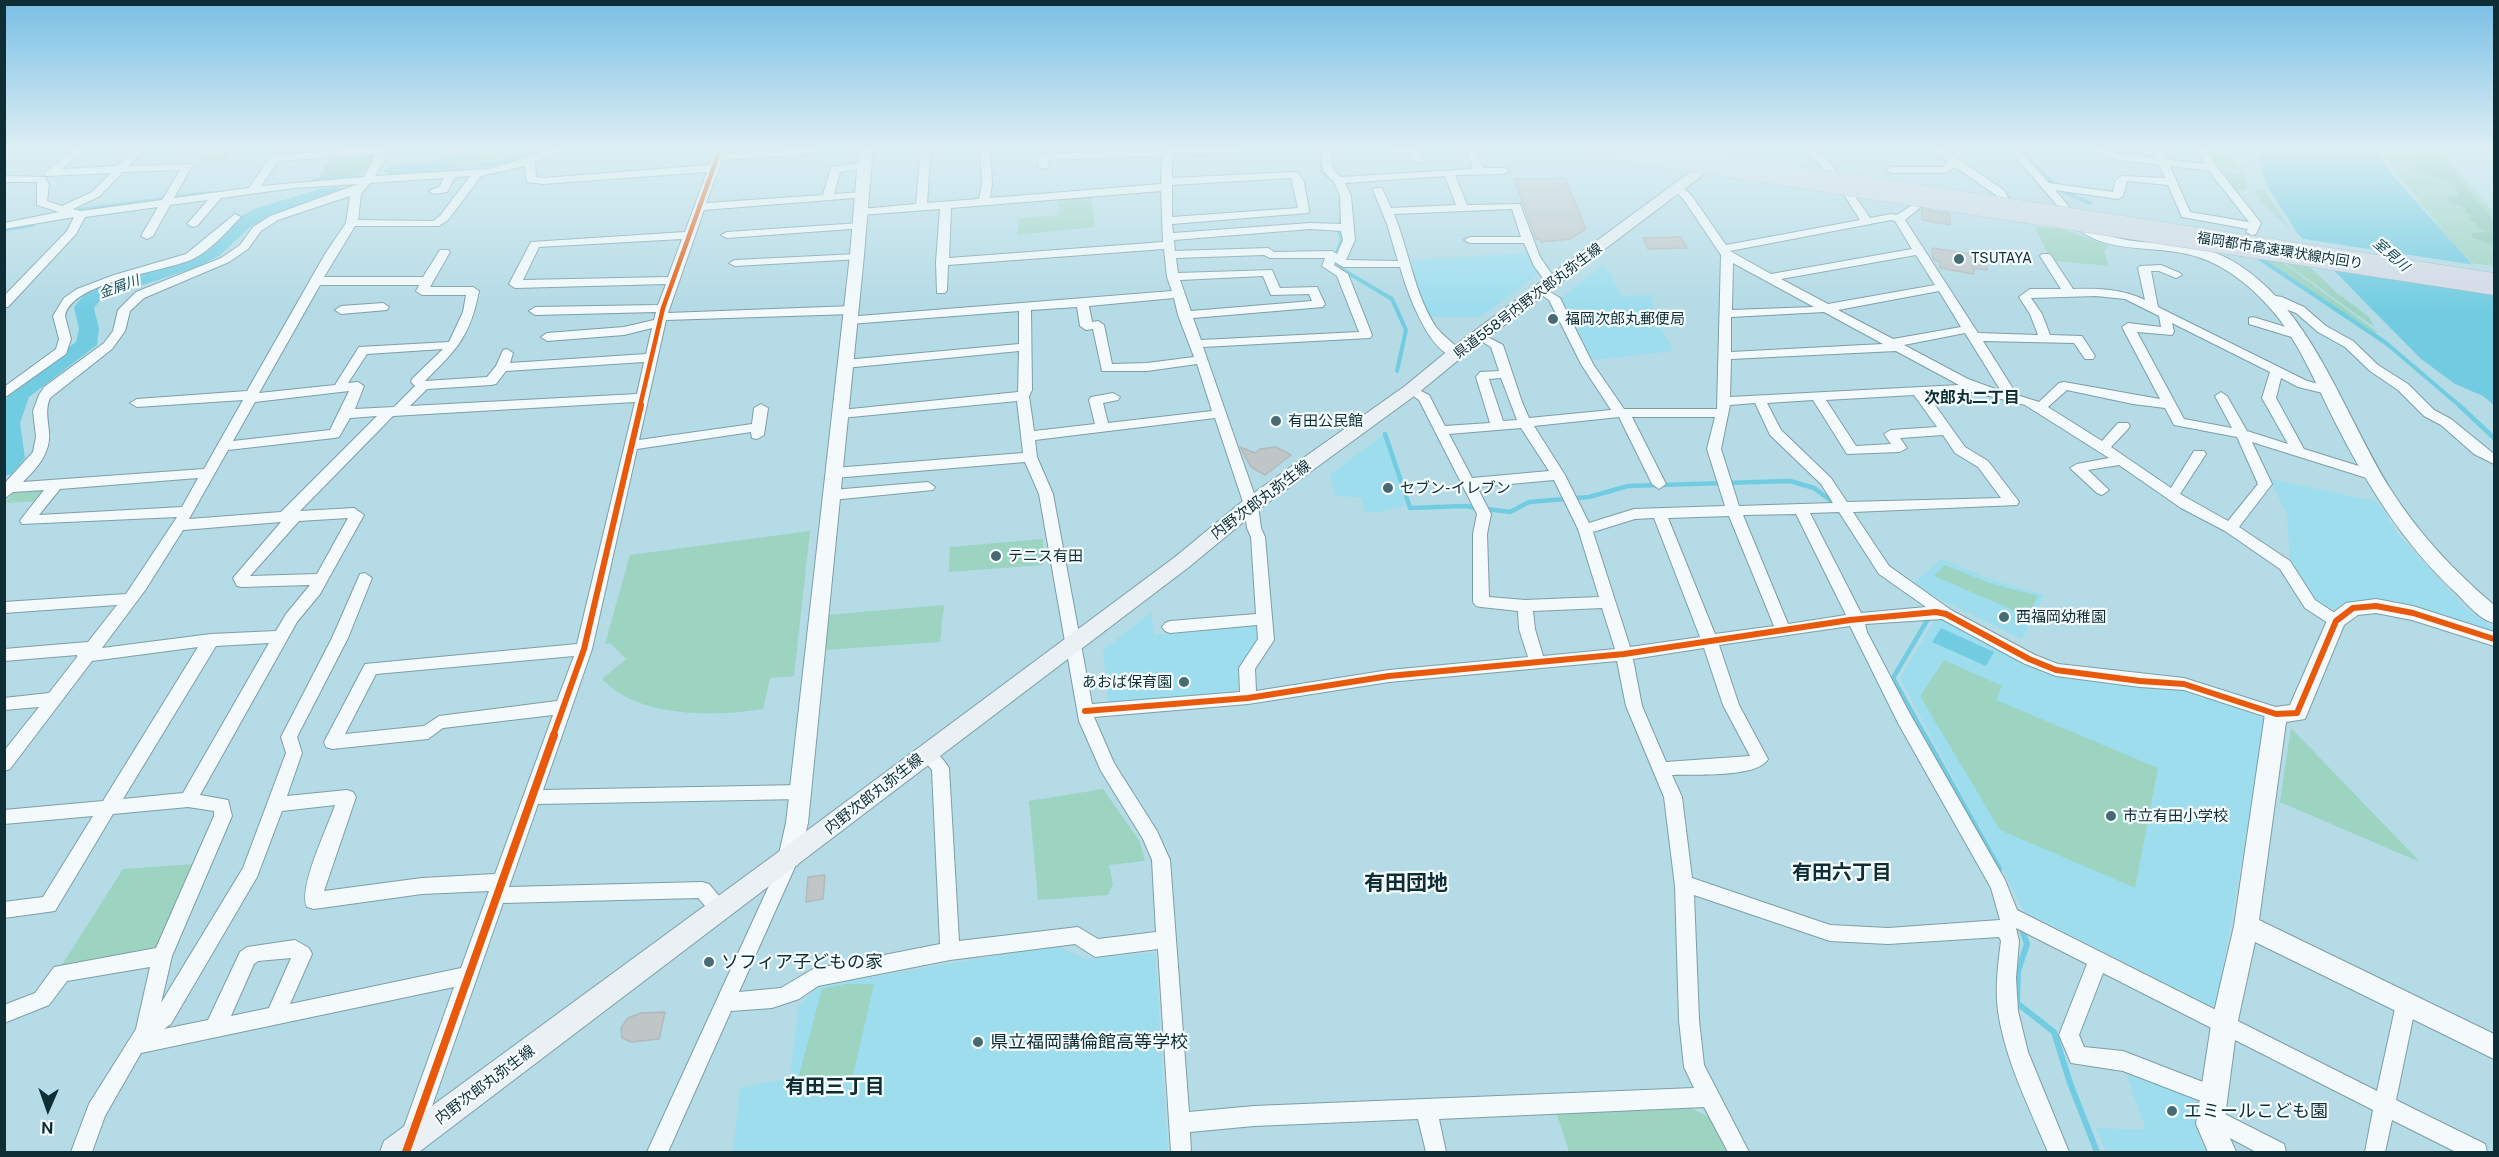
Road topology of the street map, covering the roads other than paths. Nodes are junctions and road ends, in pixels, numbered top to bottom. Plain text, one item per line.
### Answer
1 (41, 201) edge
2 (84, 201) edge
3 (174, 201) edge
4 (214, 201) edge
5 (320, 201) edge
6 (354, 201) edge
7 (457, 201) edge
8 (701, 201) edge
9 (776, 201) edge
10 (837, 201) edge
11 (862, 201) edge
12 (922, 201) edge
13 (984, 201) edge
14 (1166, 201) edge
15 (1303, 201) edge
16 (1347, 201) edge
17 (1382, 201) edge
18 (1460, 201) edge
19 (1660, 201) edge
20 (1690, 201) edge
21 (1853, 201) edge
22 (1918, 201) edge
23 (1954, 201) edge
24 (2004, 201) edge
25 (2060, 201) edge
26 (2180, 201) edge
27 (2238, 201) edge
28 (166, 202) junction
29 (946, 205) junction
30 (699, 207) junction
31 (921, 207) junction
32 (1463, 208) junction
33 (2066, 209) joint
34 (861, 211) junction
35 (1386, 211) junction
36 (65, 212) junction
37 (81, 214) junction
38 (235, 217) dead end
39 (1899, 219) junction
40 (1166, 221) junction
41 (1867, 222) junction
42 (352, 223) junction
43 (194, 224) dead end
44 (4, 226) edge
45 (1340, 228) junction
46 (688, 235) junction
47 (727, 235) dead end
48 (147, 236) dead end
49 (1470, 240) dead end
50 (1529, 240) junction
51 (1169, 246) junction
52 (1919, 251) junction
53 (444, 252) dead end
54 (1725, 252) junction
55 (2046, 256) dead end
56 (857, 257) junction
57 (942, 262) junction
58 (735, 263) dead end
59 (1405, 264) junction
60 (2176, 275) dead end
61 (2494, 276) edge
62 (1173, 277) junction
63 (1770, 278) junction
64 (673, 280) junction
65 (316, 281) junction
66 (427, 281) junction
67 (2494, 284) edge
68 (1547, 287) junction
69 (1942, 287) junction
70 (941, 290) dead end
71 (2070, 293) junction
72 (1178, 294) junction
73 (372, 295) junction
74 (2270, 299) junction
75 (4, 304) edge
76 (1083, 304) junction
77 (383, 307) dead end
78 (1025, 307) junction
79 (1828, 309) junction
80 (2153, 309) junction
81 (341, 310) dead end
82 (535, 311) dead end
83 (1726, 314) junction
84 (851, 315) junction
85 (1184, 315) junction
86 (2167, 315) junction
87 (661, 316) junction
88 (2253, 321) dead end
89 (1971, 333) junction
90 (2298, 335) junction
91 (547, 337) dead end
92 (1480, 337) junction
93 (2044, 337) junction
94 (454, 345) junction
95 (1194, 345) junction
96 (1896, 345) junction
97 (1025, 347) junction
98 (507, 353) dead end
99 (1456, 353) junction
100 (1723, 356) junction
101 (2089, 356) dead end
102 (650, 358) junction
103 (1200, 360) junction
104 (845, 364) junction
105 (502, 367) junction
106 (2276, 372) junction
107 (1507, 374) junction
108 (423, 385) junction
109 (339, 388) junction
110 (1976, 388) junction
111 (1411, 390) junction
112 (2328, 390) junction
113 (1918, 391) junction
114 (4, 394) edge
115 (252, 396) junction
116 (1023, 396) junction
117 (1817, 396) junction
118 (2221, 396) dead end
119 (1113, 397) dead end
120 (2012, 397) junction
121 (641, 398) junction
122 (1759, 399) junction
123 (137, 404) dead end
124 (2169, 404) junction
125 (1723, 407) junction
126 (760, 408) dead end
127 (2039, 408) junction
128 (394, 412) junction
129 (346, 414) junction
130 (840, 414) junction
131 (1218, 414) junction
132 (1622, 414) junction
133 (1525, 423) junction
134 (1498, 426) junction
135 (2123, 426) dead end
136 (1102, 428) junction
137 (1440, 430) junction
138 (1946, 431) junction
139 (1351, 433) joint
140 (2242, 434) junction
141 (1029, 436) junction
142 (225, 446) junction
143 (630, 446) junction
144 (2104, 447) junction
145 (2299, 452) junction
146 (2199, 454) dead end
147 (1030, 457) junction
148 (2123, 459) junction
149 (2494, 460) edge
150 (209, 473) junction
151 (834, 473) junction
152 (1558, 475) junction
153 (2373, 475) junction
154 (1468, 483) junction
155 (1659, 484) dead end
156 (55, 485) junction
157 (927, 487) dead end
158 (6, 490) edge
159 (2102, 490) dead end
160 (832, 495) junction
161 (2172, 495) junction
162 (1251, 505) junction
163 (1839, 508) junction
164 (1801, 510) junction
165 (188, 511) junction
166 (1734, 511) junction
167 (1659, 514) junction
168 (290, 517) junction
169 (179, 525) junction
170 (2230, 528) junction
171 (1585, 529) junction
172 (365, 578) dead end
173 (321, 579) junction
174 (129, 599) junction
175 (1608, 602) junction
176 (1526, 606) junction
177 (4, 608) edge
178 (1934, 613) junction
179 (2494, 616) edge
180 (1266, 619) junction
181 (1856, 619) junction
182 (2336, 621) junction
183 (1170, 627) dead end
184 (1783, 630) junction
185 (280, 637) junction
186 (2494, 639) edge
187 (211, 640) junction
188 (1710, 641) junction
189 (1074, 643) junction
190 (584, 650) junction
191 (87, 652) junction
192 (1624, 654) junction
193 (4, 655) edge
194 (1537, 662) junction
195 (1248, 698) junction
196 (52, 699) junction
197 (4, 704) edge
198 (563, 707) junction
199 (1085, 711) junction
200 (2276, 714) junction
201 (926, 754) junction
202 (4, 764) edge
203 (1661, 769) junction
204 (800, 792) junction
205 (531, 796) junction
206 (188, 800) junction
207 (275, 804) junction
208 (110, 807) junction
209 (4, 817) edge
210 (790, 858) junction
211 (1683, 883) junction
212 (498, 889) junction
213 (721, 909) junction
214 (4, 910) edge
215 (2007, 922) junction
216 (2246, 926) junction
217 (1168, 939) junction
218 (950, 951) junction
219 (162, 956) junction
220 (2098, 961) junction
221 (467, 976) junction
222 (725, 1002) junction
223 (2406, 1004) junction
224 (4, 1014) edge
225 (274, 1016) junction
226 (2224, 1025) junction
227 (215, 1028) junction
228 (140, 1039) junction
229 (2494, 1047) edge
230 (1710, 1097) junction
231 (2385, 1105) junction
232 (2212, 1107) junction
233 (1426, 1110) junction
234 (1180, 1123) junction
235 (404, 1149) edge
236 (82, 1152) edge
237 (657, 1152) edge
238 (1181, 1152) edge
239 (1436, 1152) edge
240 (1739, 1152) edge
241 (2058, 1152) edge
242 (2222, 1152) edge
243 (2276, 1152) edge
244 (2375, 1152) edge
245 (2477, 1152) edge

1 - 36 street
2 - 36 street
3 - 28 street
4 - 43 street
5 - 158 street
6 - 42 street
7 - 42 street
8 - 30 street
9 - 30 street
10 - 34 street
11 - 34 street
12 - 31 street
13 - 29 street
14 - 40 street
15 - 40 street
16 - 45 street
17 - 35 street
18 - 32 street
19 - 68 main road, 県道558号内野次郎丸弥生線
20 - 54 street
21 - 41 street
22 - 39 street
23 - 67 highway, 福岡都市高速環状線内回り, bridge
24 - 61 highway
25 - 33 street
26 - 27 street
28 - 37 street
28 - 48 street
29 - 31 street
29 - 57 street
30 - 46 street
31 - 34 street
32 - 35 street
32 - 50 street
33 - 74 street
34 - 47 street
34 - 56 street
35 - 59 street
36 - 37 street
36 - 44 street
37 - 75 street
38 - 114 street
39 - 41 street
39 - 52 street
40 - 51 street
41 - 54 street
42 - 65 street
45 - 51 street
45 - 59 street
46 - 64 street
46 - 64 street
49 - 50 street
50 - 68 street
51 - 57 street
51 - 62 street
51 - 95 street
52 - 63 street
52 - 69 street
53 - 66 street
54 - 63 street
54 - 83 street
55 - 71 street
56 - 58 street
56 - 84 street
57 - 70 street
59 - 99 street
60 - 80 street
62 - 72 street
62 - 85 street
63 - 79 street
64 - 87 street
65 - 73 street
65 - 115 street
66 - 73 street
66 - 94 street
68 - 92 main road, 県道558号内野次郎丸弥生線
68 - 132 street
69 - 79 street
69 - 89 street
71 - 80 street
71 - 93 street
72 - 76 street
72 - 85 street
73 - 77 street
73 - 81 street
74 - 90 street
74 - 149 street
76 - 78 street
76 - 103 street
78 - 84 street
78 - 97 street
79 - 83 street
79 - 96 street
80 - 86 street
82 - 87 street
83 - 100 street
84 - 87 street
84 - 104 street
85 - 95 street
86 - 106 street
86 - 124 street
87 - 91 street
87 - 102 street
88 - 90 street
89 - 93 street
89 - 96 street
89 - 120 street
90 - 112 street
92 - 99 main road, 県道558号内野次郎丸弥生線
92 - 107 street
93 - 101 street
94 - 108 street
94 - 109 street
95 - 103 street
96 - 100 street
96 - 110 street
97 - 104 street
97 - 116 street
98 - 105 street
99 - 111 main road, 県道558号内野次郎丸弥生線
100 - 125 street
102 - 105 street
102 - 121 street
103 - 131 street
104 - 130 street
105 - 108 street
106 - 112 street
106 - 145 street
107 - 133 street
107 - 134 street
108 - 128 street
109 - 115 street
109 - 129 street
110 - 113 street
110 - 120 street
111 - 137 street
111 - 139 main road, 県道558号内野次郎丸弥生線
112 - 153 street
113 - 117 street
113 - 138 street
115 - 123 street
115 - 142 street
116 - 130 street
116 - 141 street
117 - 122 street
117 - 138 street
118 - 140 street
119 - 136 street
120 - 127 street
121 - 128 street
121 - 143 street
122 - 125 street
122 - 163 street
124 - 127 street
124 - 140 street
125 - 132 street
125 - 166 street
126 - 143 street
127 - 144 street
128 - 129 street
128 - 168 street
129 - 142 street
130 - 151 street
131 - 136 street
131 - 162 street
132 - 133 street
132 - 155 street
133 - 134 street
133 - 152 street
134 - 137 street
135 - 144 street
136 - 141 street
137 - 154 street
138 - 163 street
139 - 162 main road, 内野次郎丸弥生線
140 - 145 street
140 - 170 street
141 - 147 street
142 - 150 street
143 - 190 street
144 - 148 street
145 - 153 street
146 - 161 street
147 - 151 street
147 - 189 street
148 - 159 street
148 - 161 street
150 - 156 street
150 - 165 street
151 - 160 street
152 - 154 street
152 - 171 street
153 - 179 street
154 - 176 street
156 - 158 street
156 - 165 street
157 - 160 street
160 - 204 street
161 - 170 street
162 - 180 street
162 - 189 main road, 内野次郎丸弥生線
163 - 164 street
163 - 178 street
164 - 166 street
164 - 181 street
165 - 169 street
166 - 167 street
166 - 184 street
167 - 171 street
167 - 188 street
168 - 169 street
168 - 173 street
168 - 173 street
169 - 174 street
170 - 182 street
171 - 175 street
172 - 207 street
173 - 185 street
174 - 177 street
174 - 191 street
175 - 176 street
175 - 192 street
176 - 194 street
178 - 181 street
178 - 200 street
180 - 183 street
180 - 195 street
181 - 184 street
181 - 215 street
182 - 186 street
182 - 200 street
184 - 188 street
185 - 187 street
185 - 206 street
187 - 191 street
187 - 208 street
188 - 192 street
188 - 203 street
189 - 199 street
189 - 201 main road, 内野次郎丸弥生線
190 - 198 street
190 - 198 street
191 - 193 street
191 - 196 street
192 - 194 street
192 - 203 street
194 - 195 street
195 - 199 street
196 - 197 street
196 - 202 street
198 - 205 street
199 - 217 street
200 - 216 street
201 - 210 main road, 内野次郎丸弥生線
201 - 218 street
203 - 211 street
204 - 205 street
204 - 210 street
205 - 212 street
206 - 208 street
206 - 219 street
207 - 212 street
207 - 228 street
208 - 209 street
208 - 214 street
210 - 213 main road, 内野次郎丸弥生線
210 - 222 street
211 - 215 street
211 - 230 street
212 - 213 street
212 - 221 street
213 - 235 main road, 内野次郎丸弥生線
215 - 220 street
215 - 241 street
216 - 223 street
216 - 226 street
217 - 218 street
217 - 234 street
218 - 222 street
219 - 224 street
219 - 228 street
220 - 226 street
220 - 232 street
221 - 225 street
221 - 235 street
222 - 237 street
223 - 229 street
223 - 231 street
225 - 227 street
225 - 227 street
226 - 231 street
226 - 232 street
227 - 228 street
228 - 236 street
230 - 233 street
230 - 240 street
231 - 244 street
231 - 245 street
232 - 242 street
232 - 243 street
233 - 234 street
233 - 239 street
234 - 238 street

